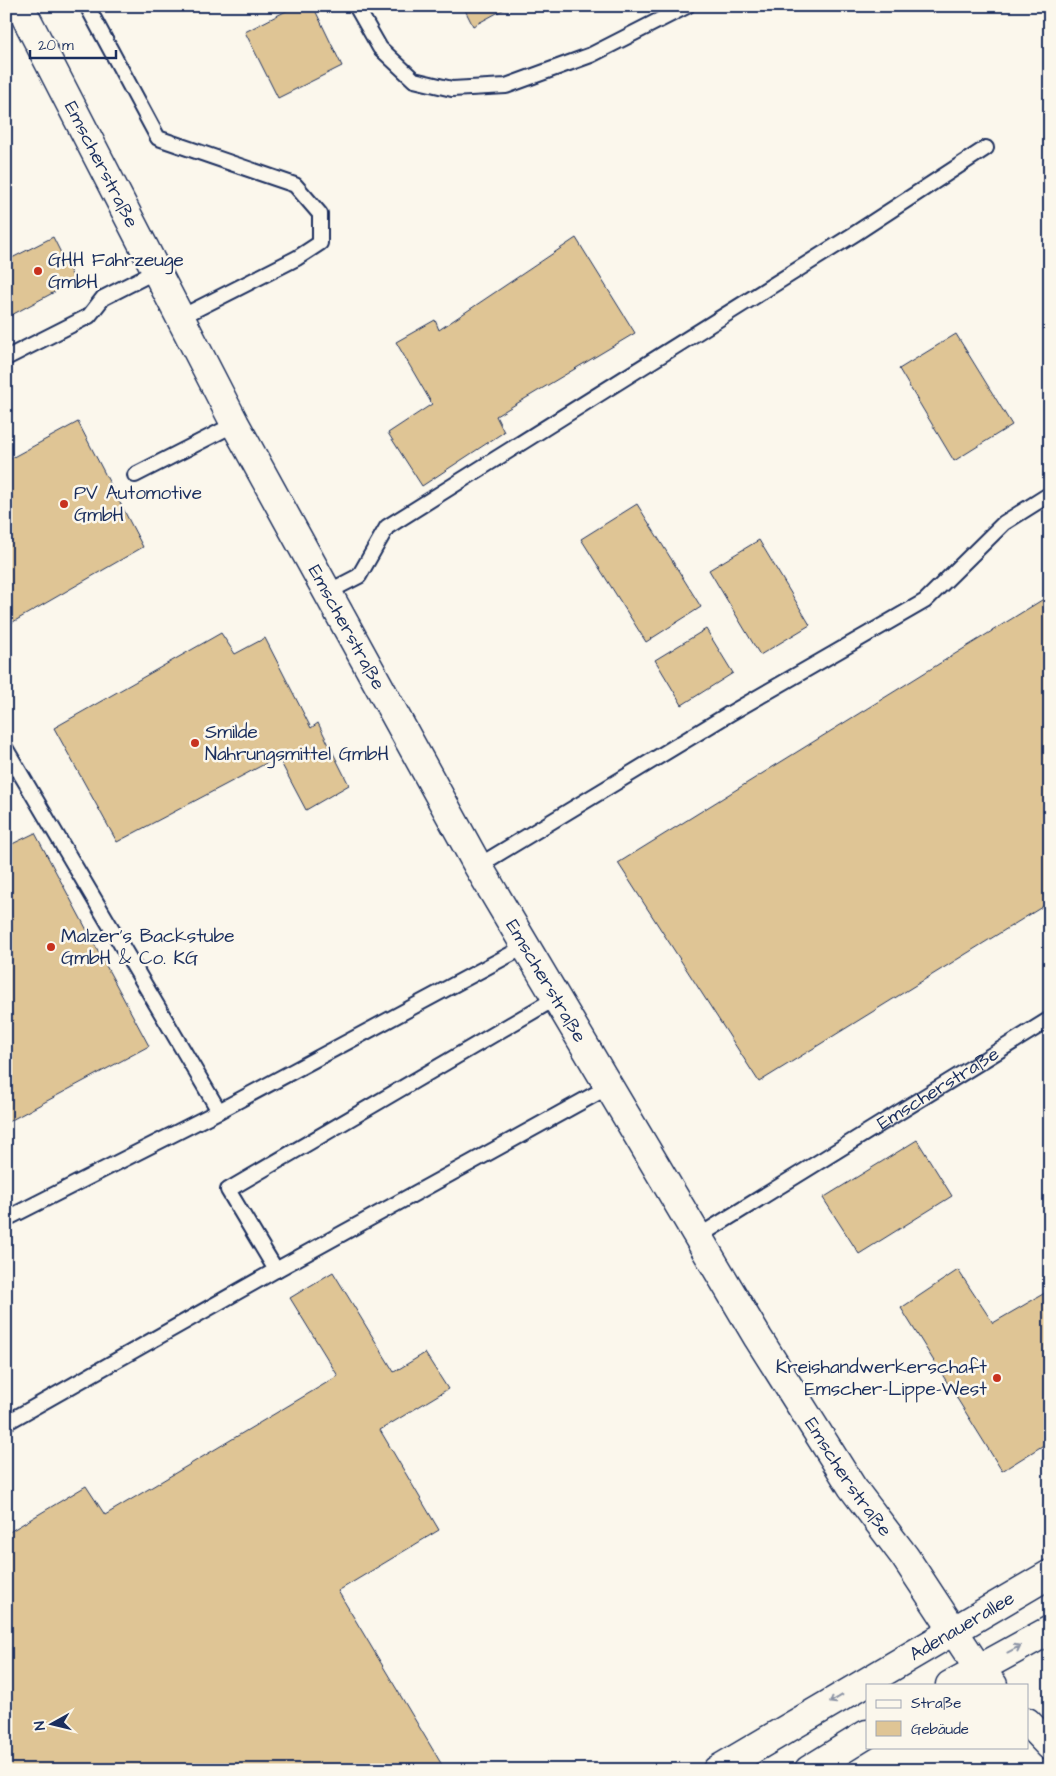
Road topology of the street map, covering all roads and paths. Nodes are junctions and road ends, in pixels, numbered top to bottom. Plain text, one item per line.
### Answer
1 (20, 6) edge
2 (87, 6) edge
3 (356, 6) edge
4 (687, 6) edge
5 (986, 148) dead end
6 (156, 272) junction
7 (179, 318) junction
8 (6, 358) edge
9 (235, 424) junction
10 (135, 476) dead end
11 (1050, 494) edge
12 (326, 593) junction
13 (6, 749) edge
14 (478, 866) junction
15 (526, 946) junction
16 (556, 998) junction
17 (1050, 1019) edge
18 (608, 1087) junction
19 (219, 1111) junction
20 (6, 1219) edge
21 (699, 1236) junction
22 (276, 1270) junction
23 (6, 1423) edge
24 (1050, 1574) edge
25 (953, 1629) junction
26 (1050, 1630) edge
27 (985, 1677) edge
28 (954, 1684) edge
29 (1028, 1723) edge
30 (866, 1735) edge
31 (1050, 1746) edge
32 (717, 1770) edge
33 (809, 1770) edge

1 - 6 street, Emscherstraße
2 - 7 lane
3 - 4 lane
5 - 12 lane
6 - 7 street, Emscherstraße
6 - 8 lane
7 - 9 street, Emscherstraße
9 - 10 lane
9 - 12 street, Emscherstraße
11 - 14 lane
12 - 14 street, Emscherstraße
13 - 19 lane
14 - 15 street, Emscherstraße
15 - 16 street, Emscherstraße
15 - 19 lane
16 - 18 street, Emscherstraße
16 - 22 lane
17 - 21 lane, Emscherstraße
18 - 21 street, Emscherstraße
18 - 22 lane
19 - 20 lane
21 - 25 street, Emscherstraße
22 - 23 lane
24 - 25 street, Adenauerallee
25 - 27 street, Emscherstraße
25 -> 32 street, Adenauerallee
27 -> 26 street
27 - 28 street
29 - 31 street
30 - 33 street

